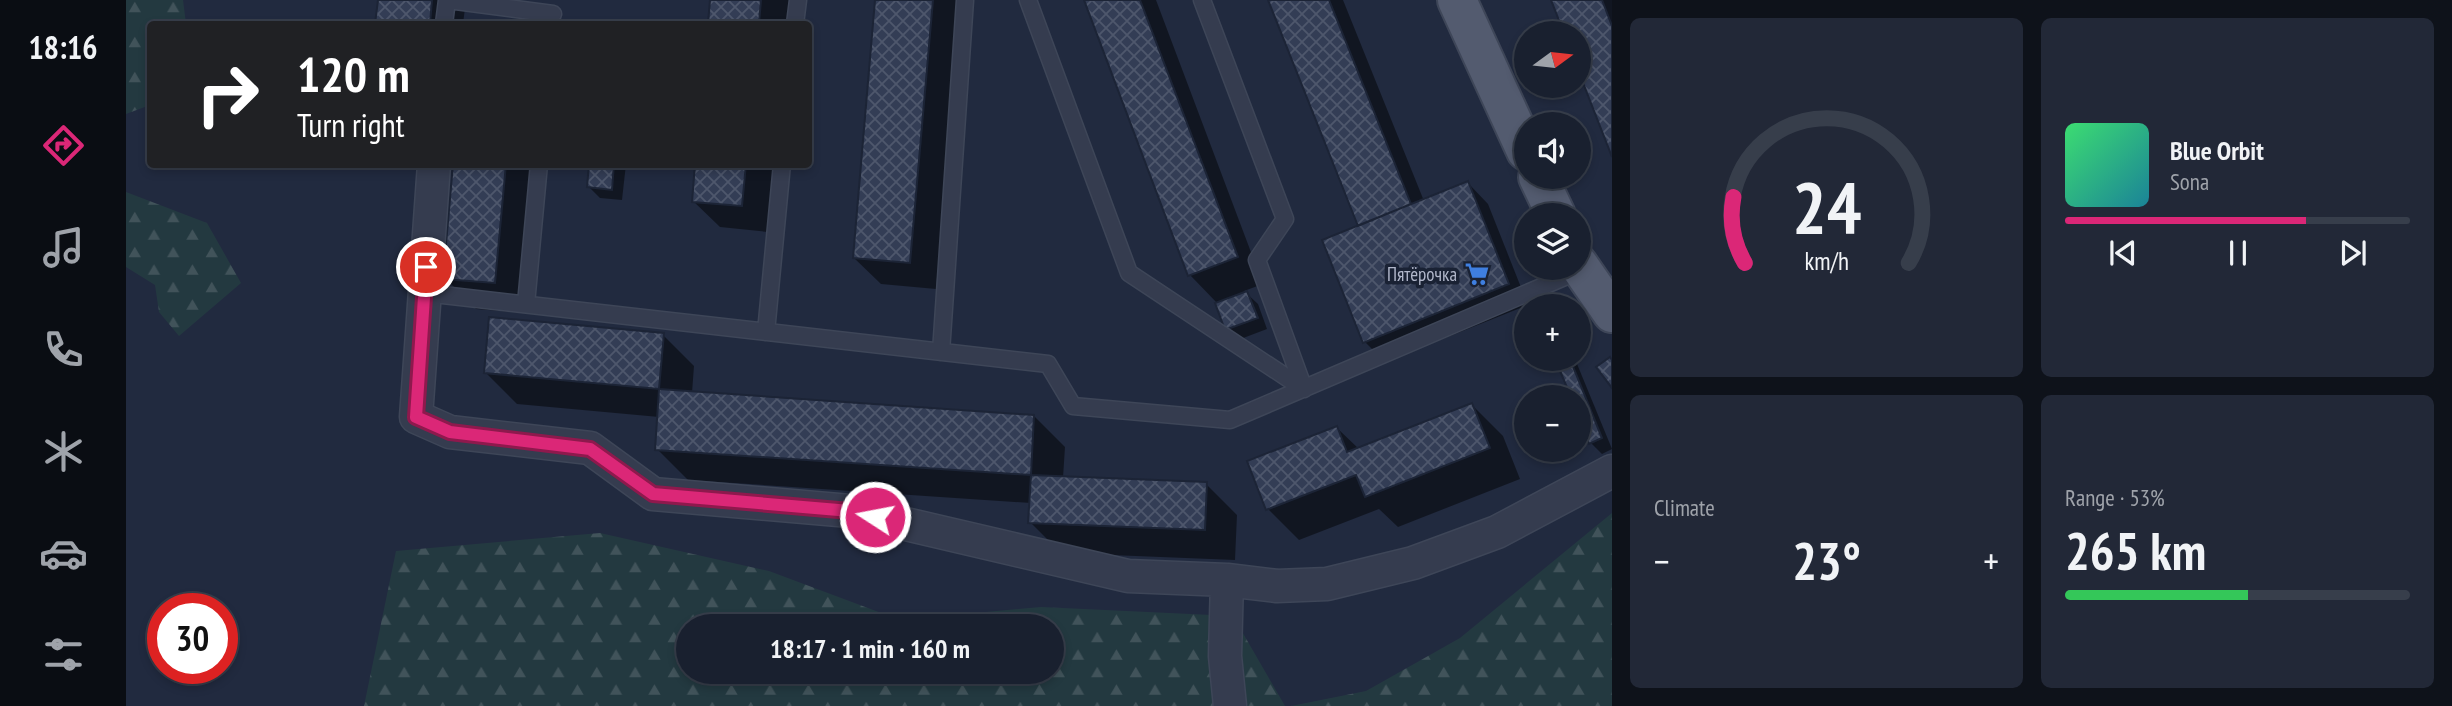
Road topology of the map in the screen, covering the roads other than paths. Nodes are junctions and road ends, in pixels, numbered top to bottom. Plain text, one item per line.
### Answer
1 (447, 0) edge
2 (798, 0) edge
3 (965, 0) edge
4 (1028, 0) edge
5 (1202, 0) edge
6 (1457, 0) edge
7 (553, 13) edge
8 (444, 21) edge
9 (796, 21) edge
10 (1514, 125) edge
11 (434, 168) edge
12 (539, 168) edge
13 (782, 168) edge
14 (1551, 280) edge
15 (1589, 280) edge
16 (425, 293) junction
17 (526, 304) junction
18 (1612, 313) edge
19 (766, 331) junction
20 (941, 352) junction
21 (1304, 389) junction
22 (1612, 471) edge
23 (1227, 580) junction
24 (1230, 706) edge

1 - 7 lane
1 - 8 lane
2 - 9 lane
3 - 20 lane
4 - 21 lane
5 - 21 lane
6 - 10 main road
11 - 16 street
12 - 17 lane
13 - 19 lane
14 - 21 lane
15 - 18 main road
16 - 17 lane
16 - 23 street
17 - 19 lane
19 - 20 lane
20 - 21 lane
22 - 23 street
23 - 24 street

